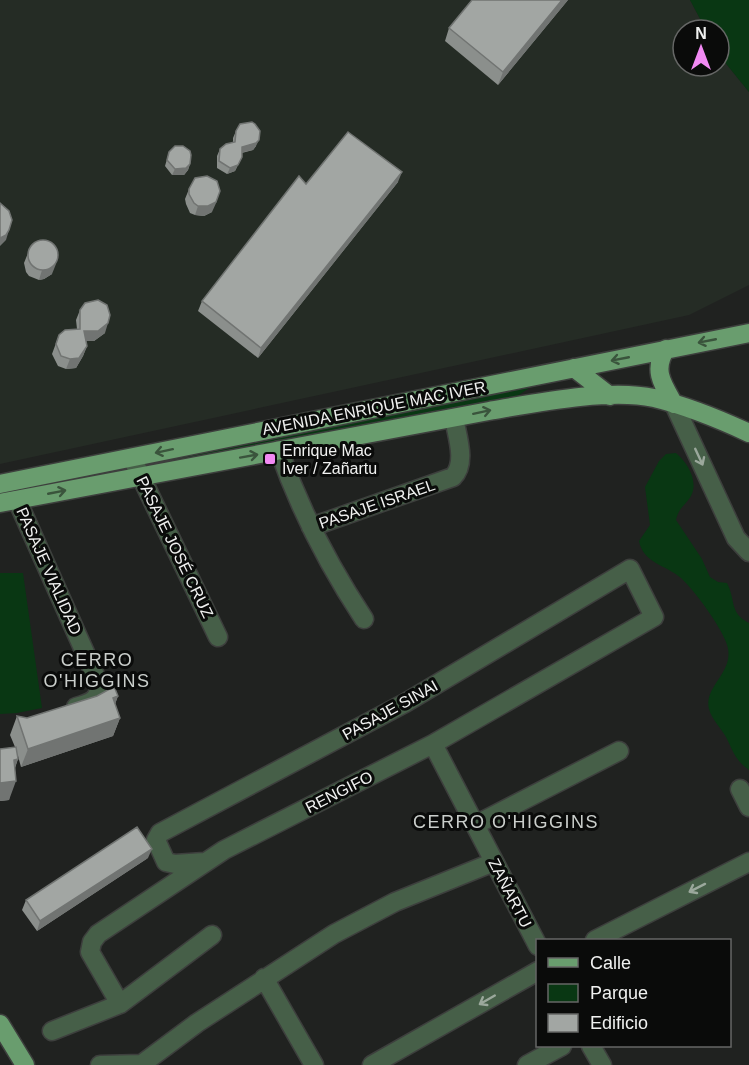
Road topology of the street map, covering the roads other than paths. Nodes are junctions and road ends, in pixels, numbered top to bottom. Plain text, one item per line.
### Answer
1 (749, 333) edge
2 (666, 350) junction
3 (574, 368) junction
4 (543, 374) junction
5 (610, 396) junction
6 (674, 404) junction
7 (519, 406) junction
8 (454, 418) junction
9 (313, 420) junction
10 (749, 433) edge
11 (319, 443) junction
12 (279, 450) junction
13 (132, 458) junction
14 (140, 475) junction
15 (0, 484) edge
16 (9, 501) edge
17 (311, 527) junction
18 (749, 552) edge
19 (654, 617) joint
20 (364, 619) dead end
21 (218, 637) dead end
22 (57, 713) edge
23 (432, 744) junction
24 (619, 751) dead end
25 (740, 789) dead end
26 (749, 807) edge
27 (475, 825) junction
28 (749, 861) edge
29 (204, 862) junction
30 (494, 862) junction
31 (212, 935) dead end
32 (598, 939) edge
33 (536, 944) edge
34 (536, 972) edge
35 (264, 978) junction
36 (120, 1004) junction
37 (0, 1024) edge
38 (52, 1031) dead end
39 (560, 1047) edge
40 (592, 1047) edge
41 (25, 1065) edge
42 (100, 1065) edge
43 (314, 1065) edge
44 (372, 1065) edge
45 (527, 1065) edge
46 (602, 1065) edge

1 -> 2 main road, AVENIDA ENRIQUE MAC IVER
2 -> 3 main road, AVENIDA ENRIQUE MAC IVER
2 - 6 main road
3 - 4 main road, AVENIDA ENRIQUE MAC IVER
3 - 5 main road
4 - 7 main road
4 - 9 main road, AVENIDA ENRIQUE MAC IVER
5 - 6 main road, AVENIDA ENRIQUE MAC IVER
5 - 7 main road, AVENIDA ENRIQUE MAC IVER
6 - 10 main road, AVENIDA ENRIQUE MAC IVER
6 -> 18 street
8 -> 7 main road, AVENIDA ENRIQUE MAC IVER
8 - 11 main road, AVENIDA ENRIQUE MAC IVER
8 - 17 street, PASAJE ISRAEL
9 - 11 main road
9 -> 13 main road, AVENIDA ENRIQUE MAC IVER
11 - 12 main road, AVENIDA ENRIQUE MAC IVER
14 -> 12 main road, AVENIDA ENRIQUE MAC IVER
12 - 17 street
13 - 14 street, PASAJE JOSÉ CRUZ
13 - 15 main road, AVENIDA ENRIQUE MAC IVER
16 -> 14 main road, AVENIDA ENRIQUE MAC IVER
14 - 21 street, PASAJE JOSÉ CRUZ
16 - 22 street, PASAJE VIALIDAD
17 - 20 street
19 - 23 street, RENGIFO
19 - 29 street, PASAJE SINAI
23 - 27 street, ZAÑARTU
23 - 29 street, RENGIFO
24 - 27 street
25 - 26 street
27 - 30 street, ZAÑARTU
28 -> 32 street
29 - 36 street, RENGIFO
30 - 33 street, ZAÑARTU
30 - 35 street
31 - 36 street
34 -> 44 street
35 - 42 street
35 - 43 street
36 - 38 street
37 - 41 main road
39 - 45 street
40 - 46 street

